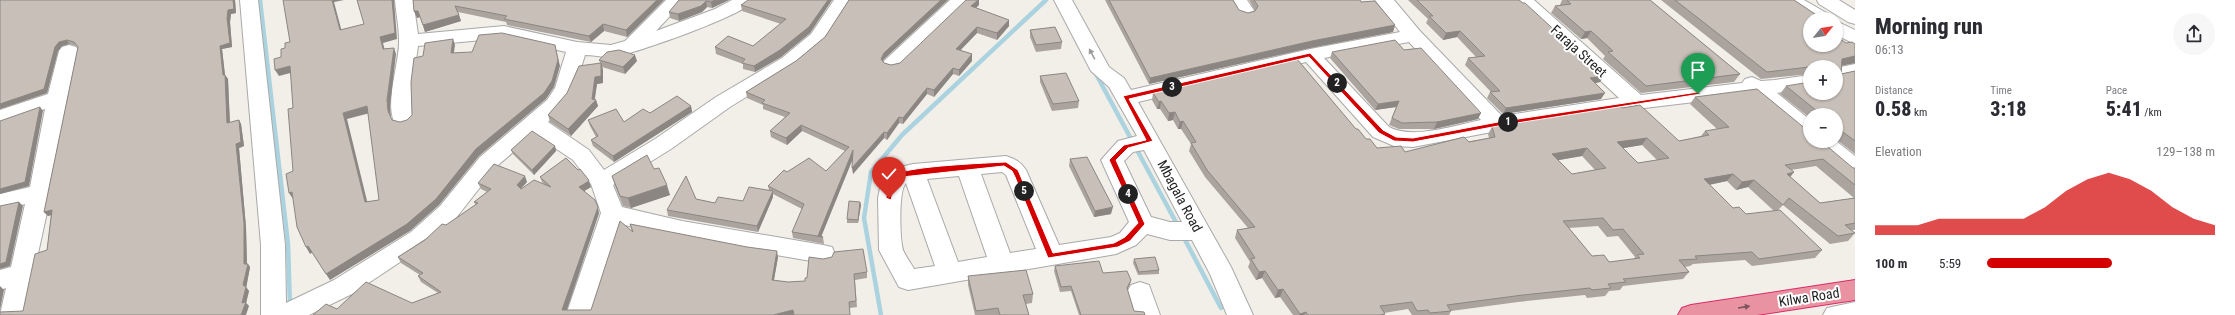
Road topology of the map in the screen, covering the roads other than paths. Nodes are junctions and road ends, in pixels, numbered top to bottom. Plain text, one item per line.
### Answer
1 (249, 0) edge
2 (404, 0) edge
3 (746, 0) edge
4 (843, 0) edge
5 (961, 0) edge
6 (1063, 0) edge
7 (1077, 0) edge
8 (1384, 0) edge
9 (1523, 0) edge
10 (1791, 0) edge
11 (1826, 0) edge
12 (670, 1) edge
13 (1811, 12) edge
14 (1855, 18) edge
15 (1843, 31) edge
16 (1413, 35) junction
17 (1855, 38) edge
18 (409, 41) junction
19 (629, 46) junction
20 (577, 48) junction
21 (69, 51) dead end
22 (1310, 55) junction
23 (892, 64) edge
24 (1855, 70) edge
25 (1738, 73) edge
26 (1843, 73) edge
27 (1803, 82) edge
28 (1756, 88) junction
29 (1121, 90) junction
30 (57, 98) junction
31 (1636, 102) junction
32 (0, 117) edge
33 (403, 120) edge
34 (534, 123) junction
35 (1498, 124) junction
36 (1803, 125) edge
37 (1150, 141) junction
38 (1831, 148) edge
39 (968, 167) junction
40 (1855, 168) edge
41 (913, 172) junction
42 (601, 182) junction
43 (38, 193) junction
44 (0, 202) edge
45 (613, 212) junction
46 (1142, 224) junction
47 (1198, 231) junction
48 (822, 254) dead end
49 (1051, 256) junction
50 (1002, 264) junction
51 (23, 273) junction
52 (950, 273) junction
53 (0, 280) edge
54 (1855, 290) edge
55 (1855, 312) edge
56 (1241, 314) edge
57 (12, 315) edge
58 (274, 315) edge
59 (285, 315) edge
60 (578, 315) edge
61 (1691, 315) edge
62 (1836, 315) edge

1 - 58 street
2 - 18 street
3 - 19 street
4 - 42 street
5 - 23 street
29 -> 6 street, Mbagala Road
7 - 29 street, Mbagala Road
8 - 16 street
9 - 31 street, Faraja Street
10 - 13 street
11 - 14 street
12 - 19 street
15 - 17 street
16 - 22 street
16 - 35 street
18 - 20 street
18 - 33 street
19 - 20 street
20 - 34 street
21 - 30 street
22 - 29 street
22 - 35 street
24 - 26 street
25 - 28 street
27 - 28 street
28 - 31 street
28 - 36 street
29 - 37 street, Mbagala Road
30 - 32 street
30 - 43 street
31 - 35 street
34 - 42 street
34 - 59 street
37 - 46 street
37 - 47 street, Mbagala Road
38 - 40 street
39 - 41 street
39 - 49 street
39 - 50 street
41 - 52 street
41 - 52 street
42 - 45 street
43 - 44 street
43 - 51 street
45 - 48 street
45 - 60 street
46 - 47 street
46 - 49 street
47 - 56 street, Mbagala Road
49 - 50 street
50 - 52 street
51 - 53 street
51 - 57 street
61 -> 54 highway, Kilwa Road
55 - 62 street

